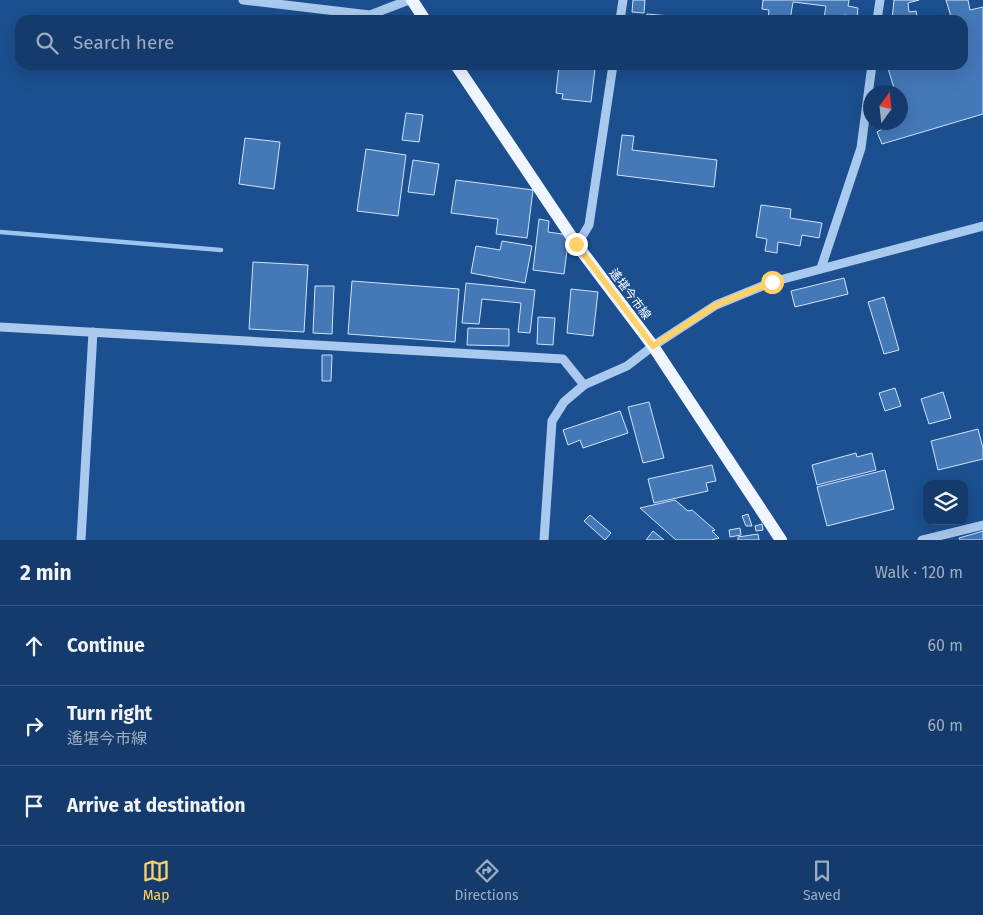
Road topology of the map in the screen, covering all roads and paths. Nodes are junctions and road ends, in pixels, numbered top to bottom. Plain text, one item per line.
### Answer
1 (244, 0) edge
2 (410, 0) edge
3 (623, 0) edge
4 (880, 0) edge
5 (421, 15) edge
6 (621, 15) edge
7 (878, 15) edge
8 (459, 70) edge
9 (612, 70) edge
10 (871, 70) edge
11 (983, 226) edge
12 (576, 244) junction
13 (821, 268) junction
14 (0, 327) edge
15 (92, 332) junction
16 (653, 346) junction
17 (584, 385) junction
18 (983, 525) edge
19 (82, 540) edge
20 (544, 540) edge
21 (781, 540) edge
22 (922, 540) edge

1 - 2 street
2 - 5 main road
3 - 6 street
4 - 7 street
8 - 12 main road, 遙堪今市線
9 - 12 street
10 - 13 street
11 - 13 street
12 - 16 main road, 遙堪今市線
13 - 16 street
14 - 15 street
15 - 17 street
15 - 19 street
16 - 17 street
16 - 21 main road, 遙堪今市線
17 - 20 street
18 - 22 street

